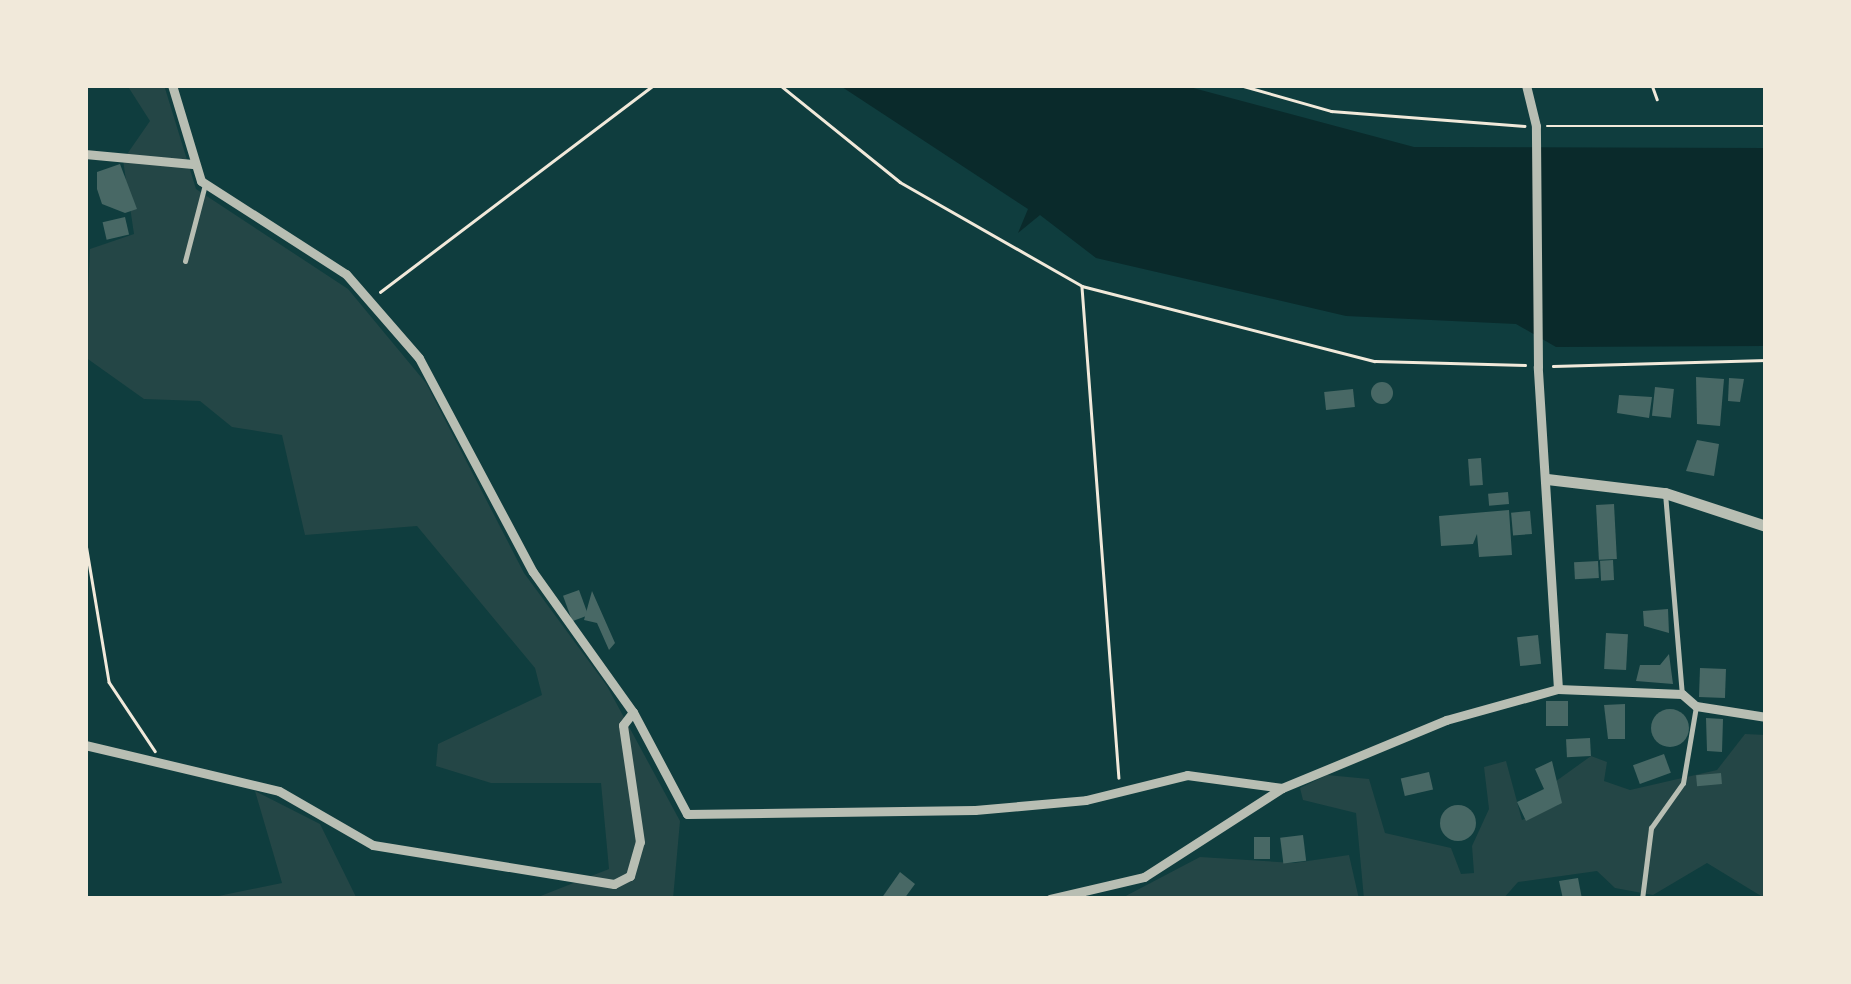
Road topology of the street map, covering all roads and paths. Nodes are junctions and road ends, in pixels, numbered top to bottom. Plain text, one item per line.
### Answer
1 (172, 85) edge
2 (654, 85) edge
3 (780, 85) edge
4 (1240, 85) edge
5 (1526, 85) edge
6 (1652, 85) edge
7 (1657, 99) dead end
8 (1536, 126) junction
9 (1766, 126) edge
10 (85, 154) edge
11 (193, 164) junction
12 (205, 184) junction
13 (185, 261) dead end
14 (1082, 286) junction
15 (372, 299) junction
16 (1766, 360) edge
17 (1538, 367) junction
18 (1547, 479) junction
19 (1664, 493) junction
20 (1766, 526) edge
21 (85, 538) edge
22 (1558, 689) junction
23 (1682, 694) junction
24 (1696, 706) junction
25 (633, 712) junction
26 (1766, 717) edge
27 (85, 745) edge
28 (156, 757) junction
29 (1282, 788) junction
30 (1120, 792) junction
31 (1050, 899) edge
32 (1642, 899) edge

1 - 11 street
2 - 15 path
3 - 14 path
4 - 8 path
5 - 8 street
6 - 7 path
8 - 9 path
8 - 17 street
10 - 11 street
11 - 12 street
12 - 13 lane
12 - 15 street
14 - 17 path
14 - 30 path
15 - 25 street
16 - 17 path
17 - 18 street
18 - 19 street
18 - 22 street
19 - 20 street
19 - 23 lane
21 - 28 path
22 - 23 street
22 - 29 street
23 - 24 street
24 - 26 street
24 - 32 lane
25 - 28 street
25 - 30 street
27 - 28 street
29 - 30 street
29 - 31 street

